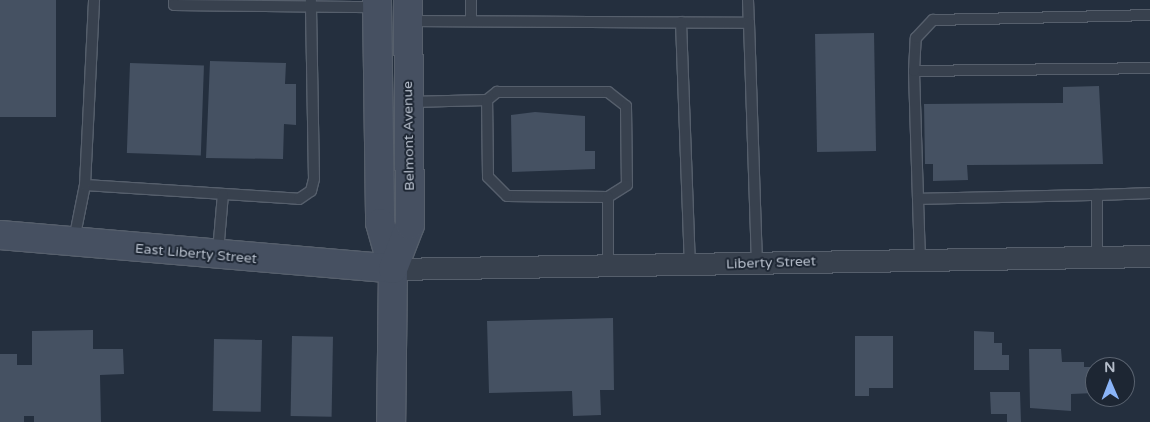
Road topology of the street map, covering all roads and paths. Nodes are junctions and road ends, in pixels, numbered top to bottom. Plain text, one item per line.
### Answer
1 (94, 0) edge
2 (174, 0) edge
3 (471, 0) edge
4 (748, 0) edge
5 (377, 3) edge
6 (311, 4) edge
7 (408, 11) edge
8 (1150, 15) edge
9 (471, 21) junction
10 (681, 22) junction
11 (748, 23) junction
12 (1150, 68) edge
13 (914, 71) junction
14 (487, 100) junction
15 (409, 102) junction
16 (85, 185) junction
17 (1150, 193) edge
18 (224, 194) junction
19 (1097, 195) junction
20 (608, 197) junction
21 (918, 199) junction
22 (0, 235) edge
23 (74, 243) junction
24 (218, 256) junction
25 (1150, 256) edge
26 (1097, 257) junction
27 (920, 260) junction
28 (757, 264) junction
29 (690, 266) junction
30 (608, 267) junction
31 (393, 269) junction
32 (391, 422) edge

1 - 16 lane
2 - 6 lane
3 - 9 lane
4 - 11 lane
5 - 6 lane
5 - 31 main road, Belmont Avenue
6 - 18 lane
7 - 9 lane
7 - 15 main road, Belmont Avenue
8 - 13 lane
9 - 10 lane
10 - 11 lane
10 - 29 lane
11 - 28 lane
12 - 13 lane
13 - 21 lane
14 - 15 lane
14 - 20 lane
14 - 20 lane
15 - 31 main road, Belmont Avenue
16 - 18 lane
16 - 23 lane
17 - 19 lane
18 - 24 lane
19 - 21 lane
19 - 26 lane
20 - 30 lane
21 - 27 lane
22 - 23 main road, East Liberty Street
23 - 24 main road, East Liberty Street
24 - 31 main road, East Liberty Street
25 - 26 street, Liberty Street
26 - 27 street, Liberty Street
27 - 28 street, Liberty Street
28 - 29 street, Liberty Street
29 - 30 street, Liberty Street
30 - 31 street, Liberty Street
31 - 32 main road, Belmont Avenue

